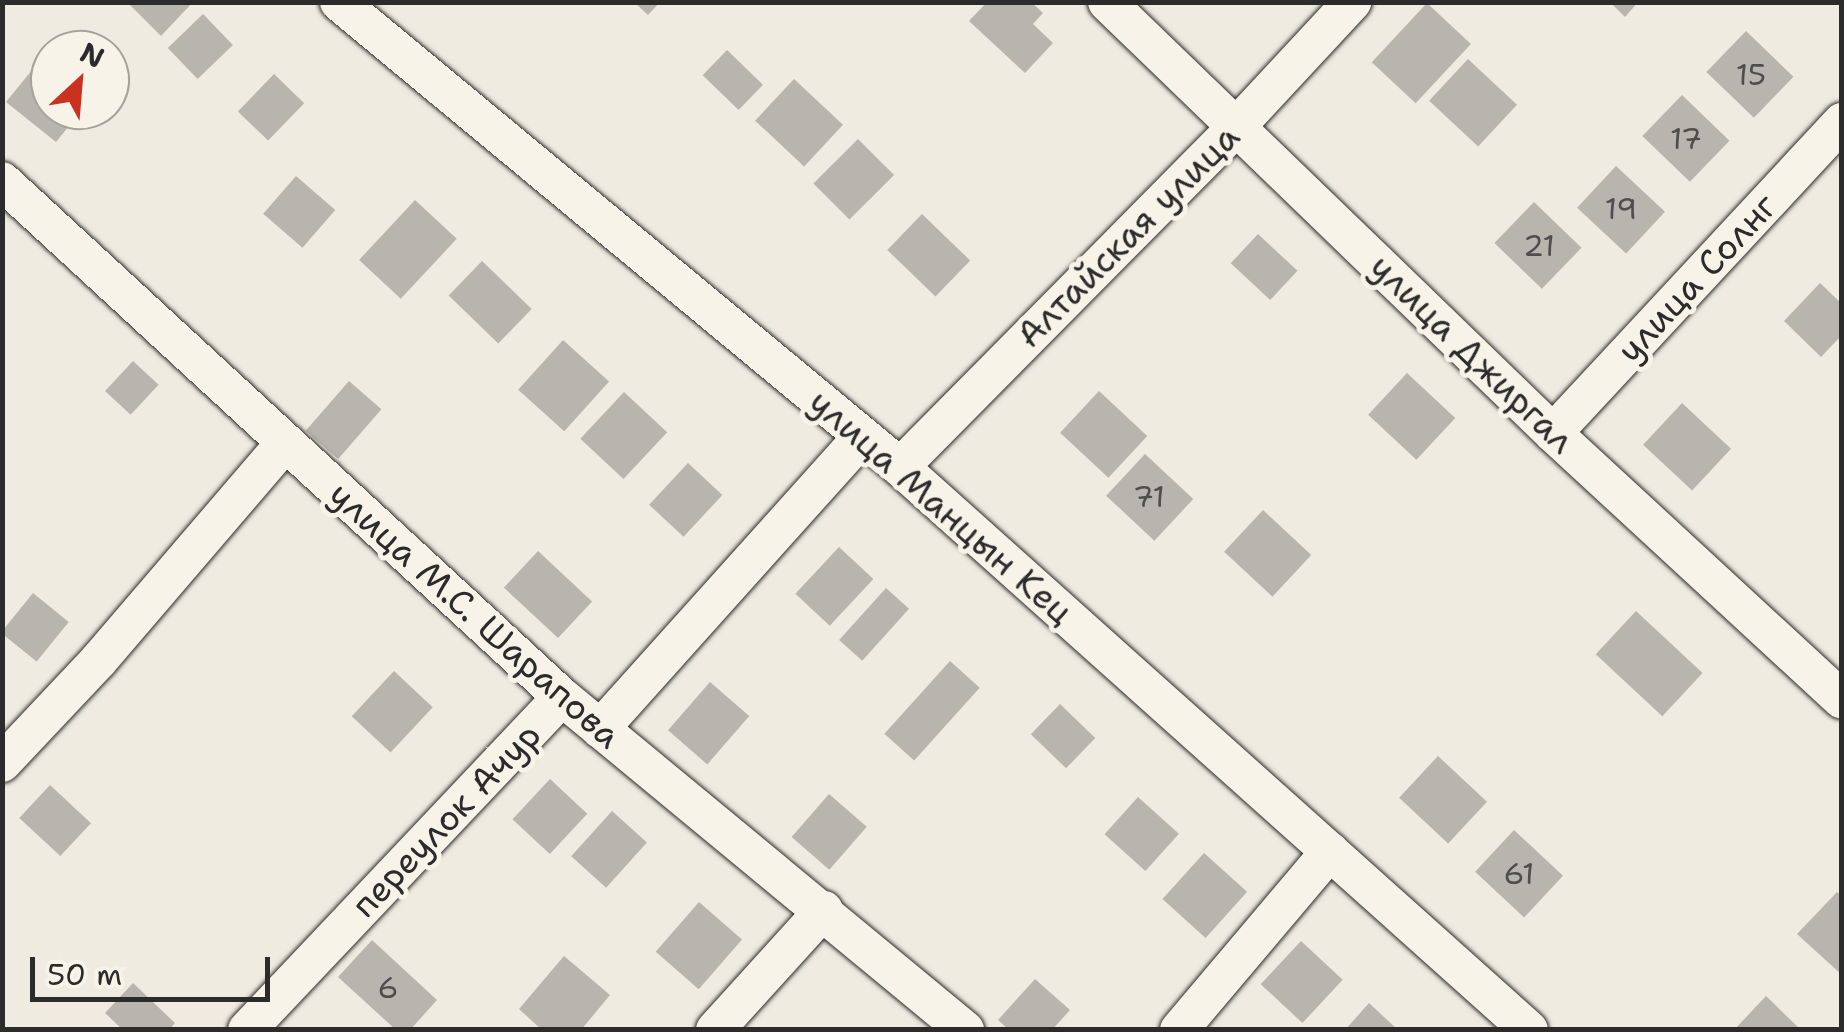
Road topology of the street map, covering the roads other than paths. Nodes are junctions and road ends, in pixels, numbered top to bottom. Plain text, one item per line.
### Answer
1 (339, 2) edge
2 (1107, 2) edge
3 (1352, 2) edge
4 (1842, 122) edge
5 (1236, 127) junction
6 (2, 182) edge
7 (1553, 434) junction
8 (862, 436) junction
9 (284, 444) junction
10 (900, 466) junction
11 (562, 698) junction
12 (1842, 700) edge
13 (600, 729) junction
14 (2, 763) edge
15 (1330, 851) junction
16 (824, 910) junction
17 (246, 1030) edge
18 (715, 1030) edge
19 (965, 1030) edge
20 (1178, 1030) edge
21 (1529, 1030) edge

1 - 8 street, улица Манцын Кец
2 - 5 street, улица Джиргал
3 - 5 street, Алтайская улица
4 - 7 street, улица Солнг
5 - 7 street, улица Джиргал
5 - 10 street, Алтайская улица
6 - 9 street, улица М.С. Шарапова
7 - 12 street, улица Джиргал
8 - 10 street, улица Манцын Кец
8 - 13 street
9 - 11 street, улица М.С. Шарапова
9 - 14 street
10 - 15 street, улица Манцын Кец
11 - 13 street, улица М.С. Шарапова
11 - 17 street, переулок Ачур
13 - 16 street, улица М.С. Шарапова
15 - 20 street
15 - 21 street, улица Манцын Кец
16 - 18 street
16 - 19 street, улица М.С. Шарапова

